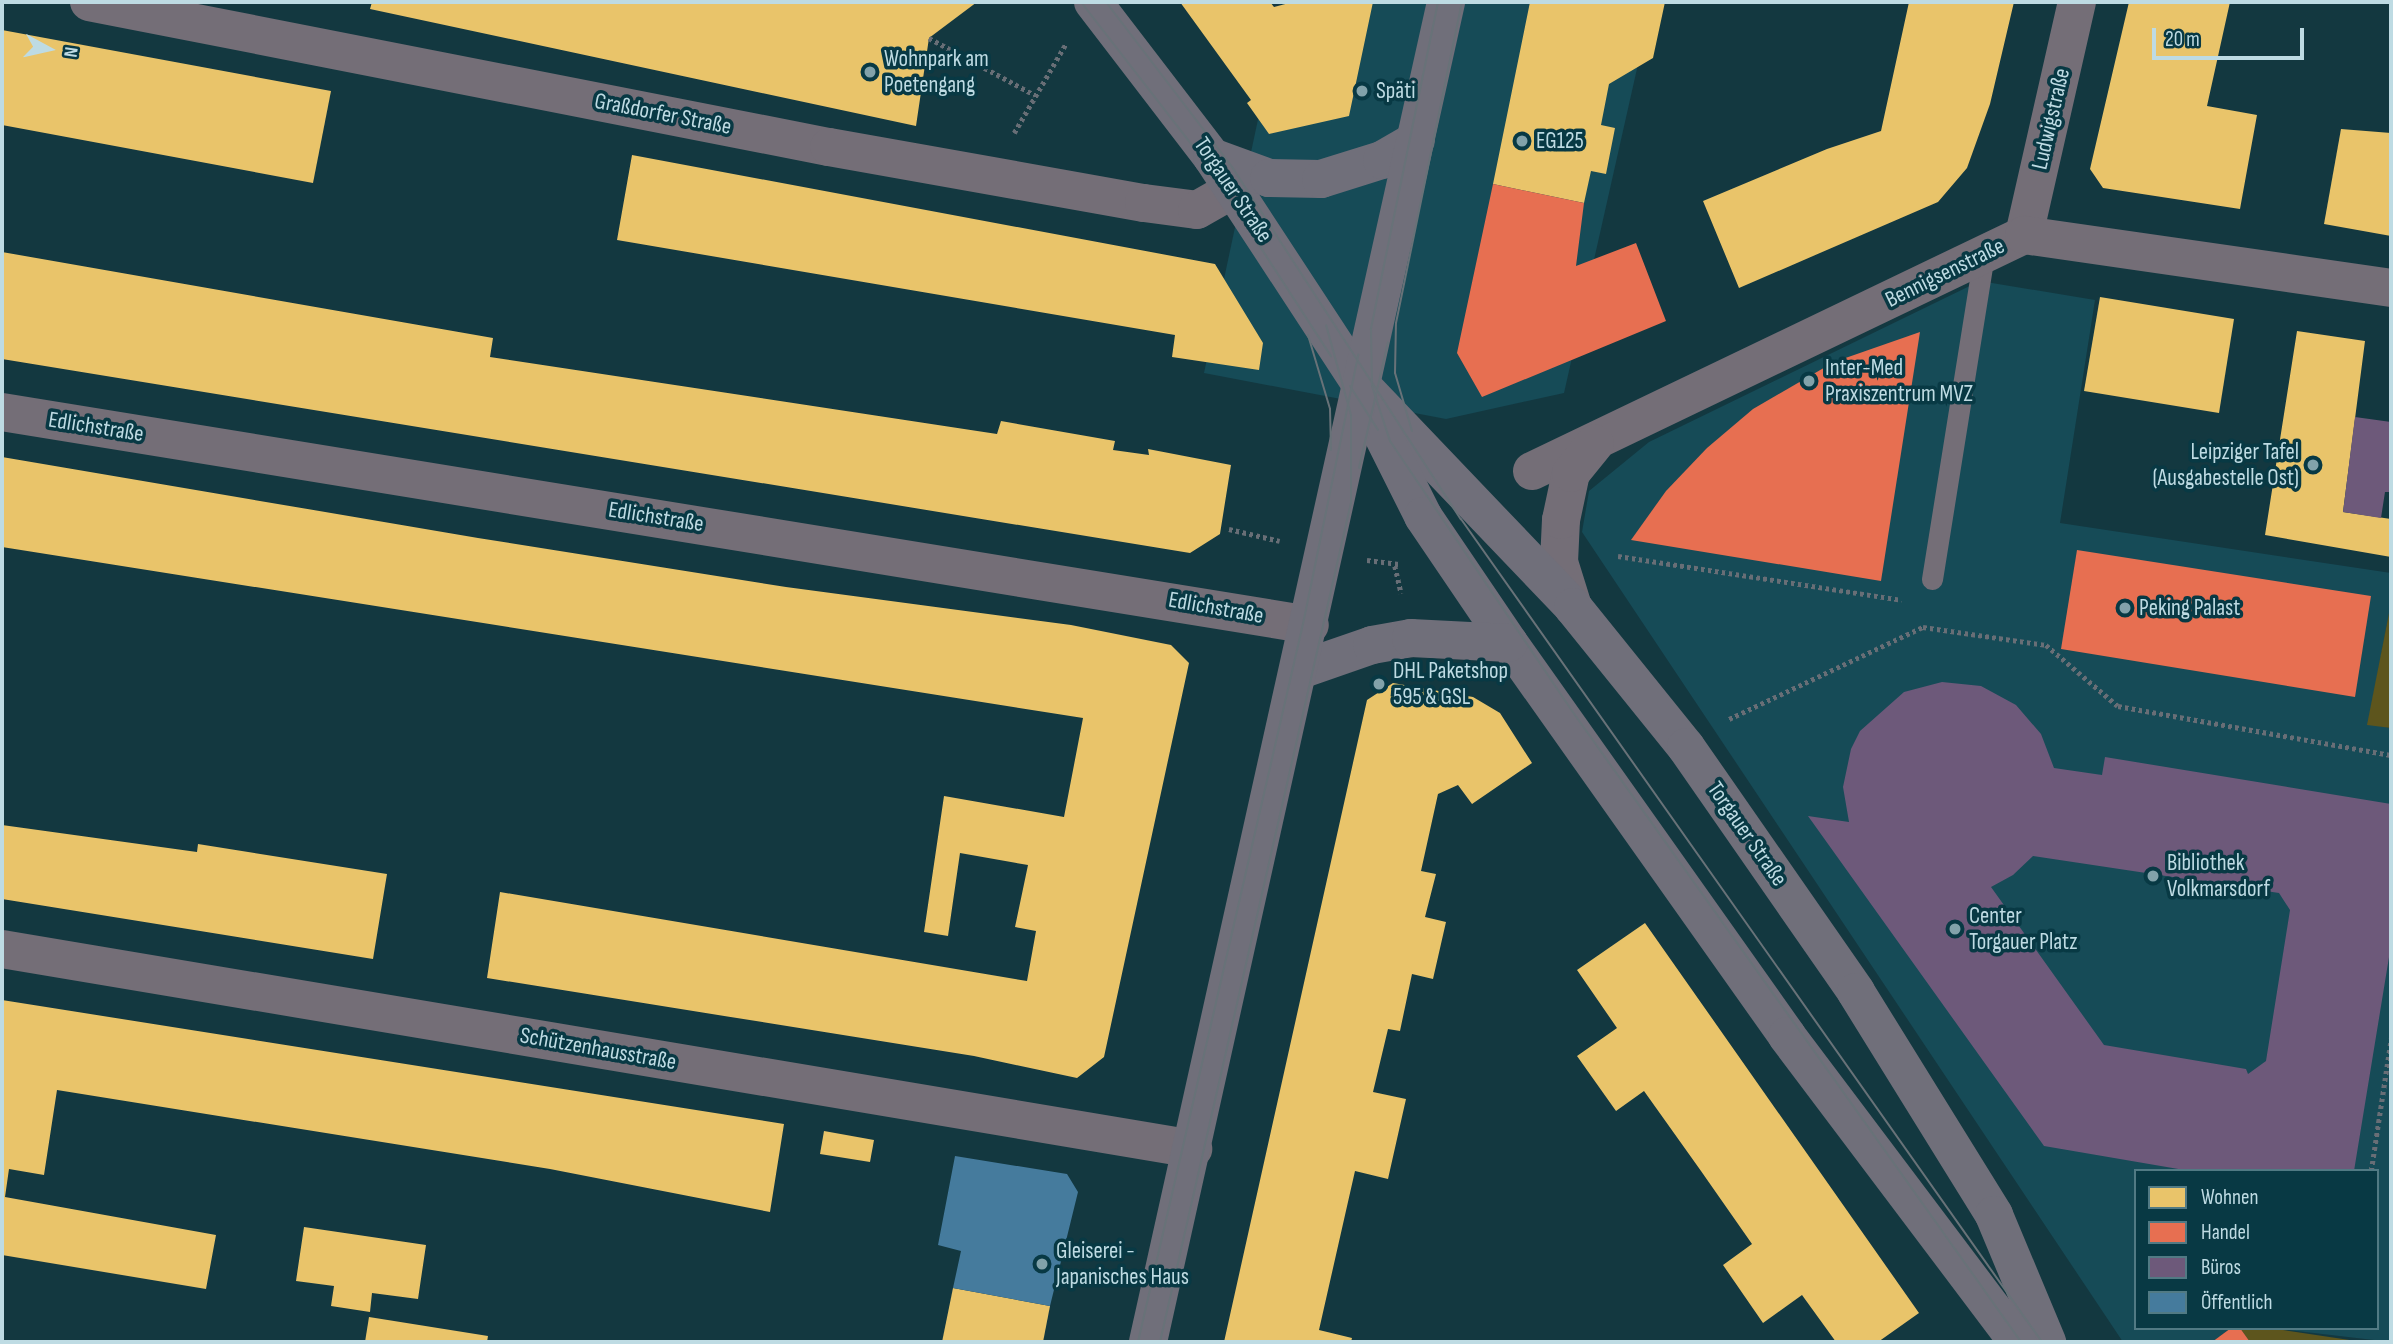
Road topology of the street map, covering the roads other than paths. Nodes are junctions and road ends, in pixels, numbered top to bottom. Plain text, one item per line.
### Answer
1 (89, 2) edge
2 (1093, 2) edge
3 (1446, 2) edge
4 (2077, 2) edge
5 (1416, 140) junction
6 (1212, 158) junction
7 (1234, 189) junction
8 (2024, 235) junction
9 (1984, 255) junction
10 (2391, 288) edge
11 (1362, 386) junction
12 (2, 412) edge
13 (1599, 439) junction
14 (1532, 471) dead end
15 (1932, 579) dead end
16 (1573, 607) junction
17 (1310, 625) junction
18 (1509, 643) junction
19 (1300, 670) junction
20 (2, 949) edge
21 (1193, 1149) junction
22 (1148, 1342) edge
23 (2018, 1342) edge
24 (2047, 1342) edge

1 - 7 street, Graßdorfer Straße
2 - 6 main road, Torgauer Straße
3 - 5 main road
4 - 8 street, Ludwigstraße
5 - 6 main road
5 - 11 main road
6 - 7 main road, Torgauer Straße
7 - 11 main road, Torgauer Straße
8 - 9 street, Bennigsenstraße
8 - 10 street, Bennigsenstraße
9 - 13 street, Bennigsenstraße
9 - 15 lane
11 - 16 main road, Torgauer Straße
11 - 17 main road
11 - 18 main road, Torgauer Straße
12 - 17 street, Edlichstraße
13 - 14 street, Bennigsenstraße
13 - 16 street
16 - 24 main road, Torgauer Straße
17 - 19 main road
18 - 19 main road
18 - 23 main road, Torgauer Straße
19 - 21 main road
20 - 21 street, Schützenhausstraße
21 - 22 main road

